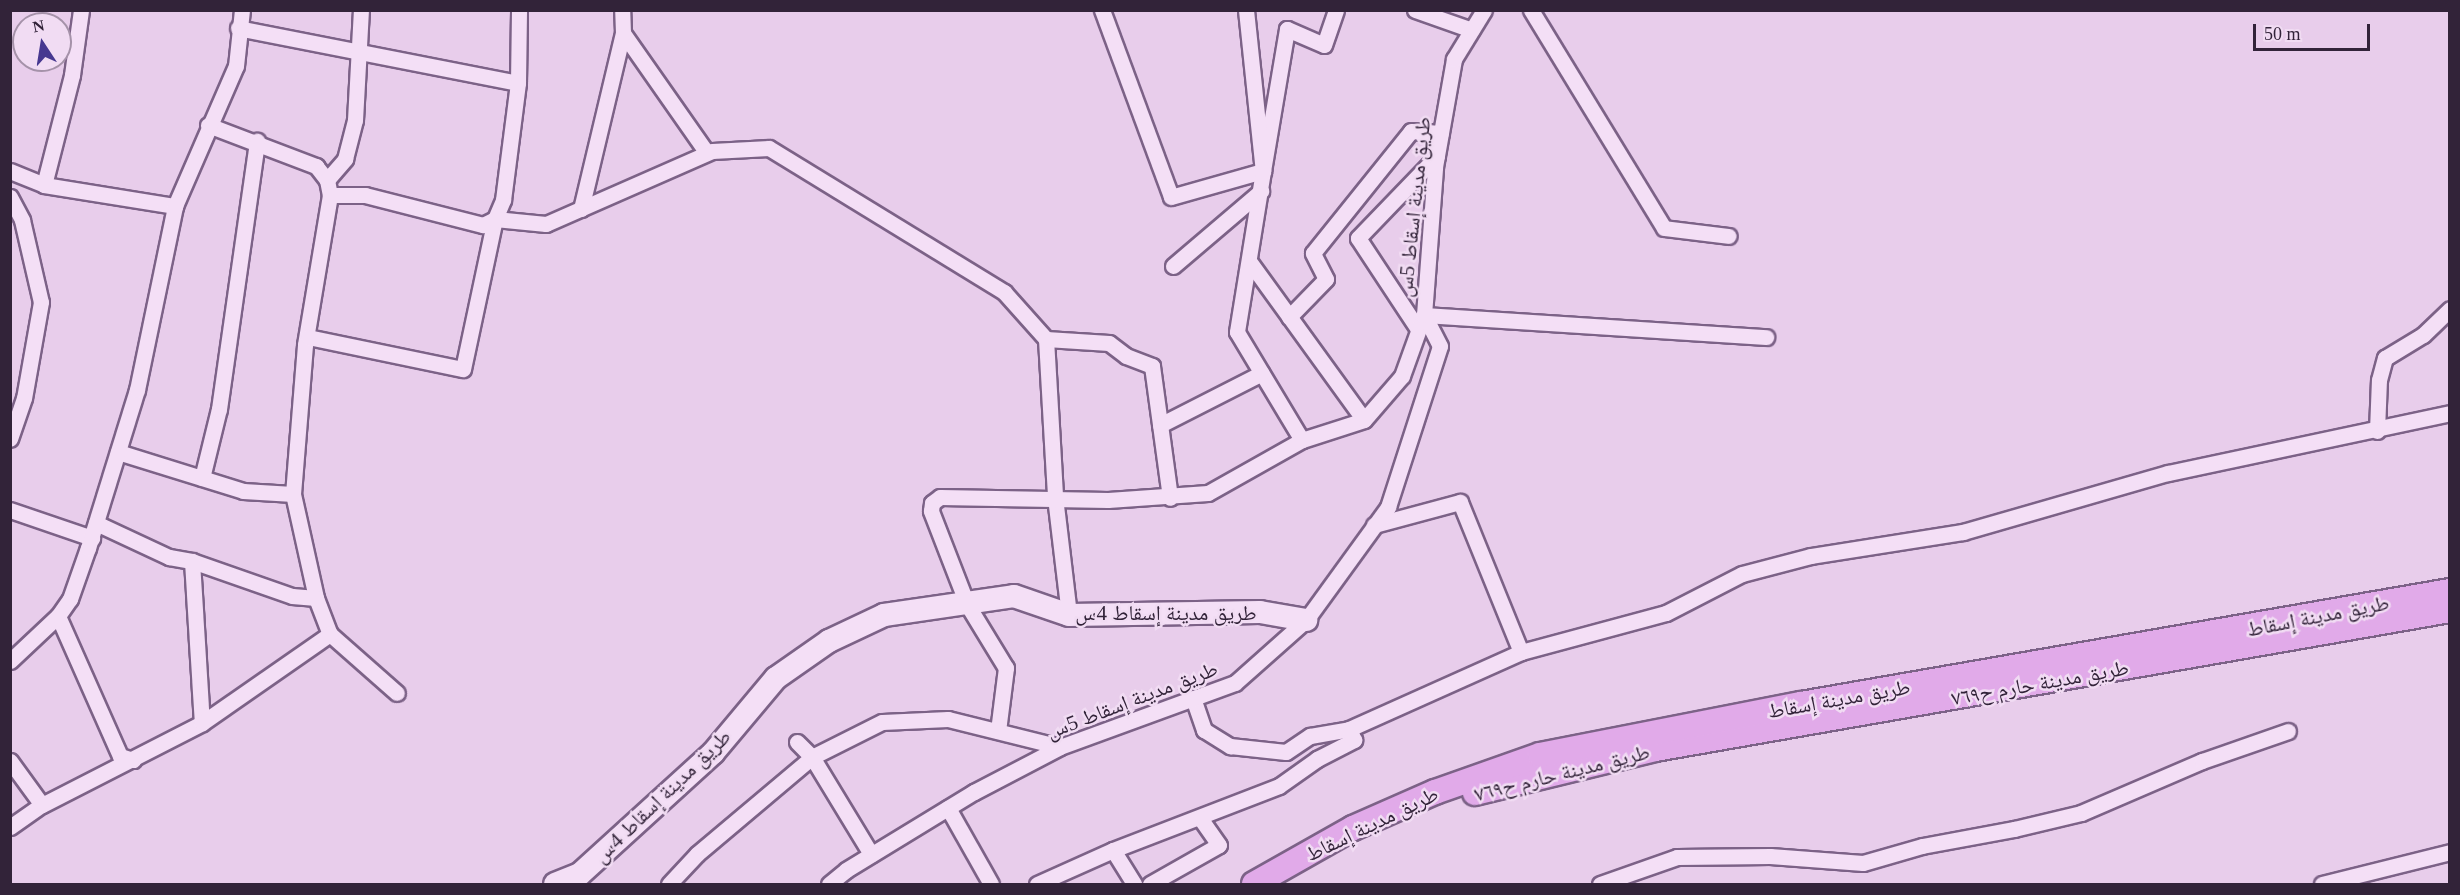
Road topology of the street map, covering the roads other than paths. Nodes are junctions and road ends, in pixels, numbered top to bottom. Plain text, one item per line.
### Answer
1 (81, 10) edge
2 (242, 10) edge
3 (361, 10) edge
4 (519, 10) edge
5 (622, 10) edge
6 (1101, 10) edge
7 (1246, 10) edge
8 (1336, 10) edge
9 (1415, 10) edge
10 (1484, 10) edge
11 (1531, 10) edge
12 (238, 28) junction
13 (1472, 30) junction
14 (623, 33) junction
15 (361, 54) junction
16 (518, 83) junction
17 (208, 125) junction
18 (1441, 133) junction
19 (257, 141) junction
20 (707, 153) junction
21 (1437, 156) junction
22 (10, 171) edge
23 (1263, 171) junction
24 (44, 185) junction
25 (329, 187) junction
26 (1261, 191) junction
27 (10, 197) edge
28 (175, 206) junction
29 (581, 208) junction
30 (495, 219) junction
31 (1729, 236) dead end
32 (17, 238) edge
33 (1249, 261) junction
34 (1173, 266) dead end
35 (2450, 309) edge
36 (1424, 315) junction
37 (1289, 316) junction
38 (1418, 330) junction
39 (308, 337) junction
40 (1766, 337) dead end
41 (1046, 339) junction
42 (1262, 373) junction
43 (2450, 413) edge
44 (1364, 420) junction
45 (1160, 425) junction
46 (2377, 431) junction
47 (10, 439) edge
48 (1302, 440) junction
49 (118, 452) junction
50 (202, 478) junction
51 (293, 494) junction
52 (1055, 497) junction
53 (1170, 498) junction
54 (10, 510) edge
55 (1374, 525) junction
56 (94, 530) junction
57 (192, 561) junction
58 (2450, 591) edge
59 (316, 598) junction
60 (966, 604) junction
61 (2450, 610) edge
62 (1069, 615) junction
63 (58, 616) junction
64 (1306, 620) junction
65 (330, 634) junction
66 (1521, 652) junction
67 (10, 661) edge
68 (397, 693) dead end
69 (1193, 698) junction
70 (202, 723) junction
71 (1349, 729) junction
72 (998, 731) junction
73 (2288, 731) dead end
74 (797, 742) dead end
75 (1060, 747) junction
76 (812, 757) junction
77 (133, 760) junction
78 (10, 761) edge
79 (42, 805) junction
80 (948, 808) junction
81 (1200, 818) junction
82 (10, 827) edge
83 (1113, 850) junction
84 (2450, 852) edge
85 (871, 854) junction
86 (671, 884) edge
87 (555, 885) edge
88 (829, 885) edge
89 (991, 885) edge
90 (1037, 885) edge
91 (1134, 885) edge
92 (1150, 885) edge
93 (1255, 885) edge
94 (1600, 885) edge
95 (2322, 885) edge

1 - 24 street
2 - 12 street
3 - 15 street
4 - 16 street
5 - 14 street
6 - 23 street
7 - 23 street
8 - 23 street
9 - 13 street
10 - 13 street, طريق مدينة إسقاط 5س
11 - 31 street
12 - 15 street
12 - 17 street
13 - 18 street, طريق مدينة إسقاط 5س
14 - 20 street
14 - 29 street
15 - 16 street
15 - 25 street
16 - 30 street
17 - 19 street
17 - 28 street
18 - 21 street, طريق مدينة إسقاط 5س
18 - 37 street
19 - 25 street
19 - 50 street
20 - 29 street
20 - 41 street
21 - 36 street, طريق مدينة إسقاط 5س
21 - 38 street
22 - 24 street
23 - 26 street
24 - 28 street
25 - 30 street
25 - 39 street
26 - 33 street
26 - 34 street
27 - 32 street
28 - 49 street
29 - 30 street
30 - 39 street
32 - 47 street
33 - 37 street
33 - 42 street
35 - 46 street
36 - 38 street
36 - 40 street
36 - 55 street, طريق مدينة إسقاط 5س
37 - 44 street
38 - 44 street
39 - 51 street
41 - 45 street
41 - 52 street
42 - 45 street
42 - 48 street
43 - 46 street
44 - 48 street
45 - 53 street
46 - 66 street
48 - 53 street
49 - 50 street
49 - 56 street
50 - 51 street
51 - 59 street
52 - 53 street
52 - 60 street
52 - 62 street
54 - 56 street
55 - 64 street, طريق مدينة إسقاط 5س
55 - 66 street
56 - 57 street
56 - 63 street
57 - 59 street
57 - 70 street
58 - 93 main road, طريق مدينة إسقاط
59 - 65 street
60 - 62 street, طريق مدينة إسقاط 4س
60 - 72 street
60 - 87 street, طريق مدينة إسقاط 4س
61 - 93 main road, طريق مدينة حارم ح٧٦٩
62 - 64 street, طريق مدينة إسقاط 4س
63 - 67 street
63 - 77 street
64 - 69 street, طريق مدينة إسقاط 5س
65 - 68 street
65 - 70 street
66 - 71 street
69 - 71 street
69 - 75 street, طريق مدينة إسقاط 5س
70 - 77 street
71 - 81 street
72 - 75 street
72 - 76 street
73 - 94 street
74 - 76 street
75 - 80 street, طريق مدينة إسقاط 5س
76 - 85 street
76 - 86 street
77 - 79 street
78 - 79 street
79 - 82 street
80 - 85 street, طريق مدينة إسقاط 5س
80 - 89 street
81 - 83 street
81 - 92 street
83 - 90 street
83 - 91 street
84 - 95 street
85 - 88 street, طريق مدينة إسقاط 5س

